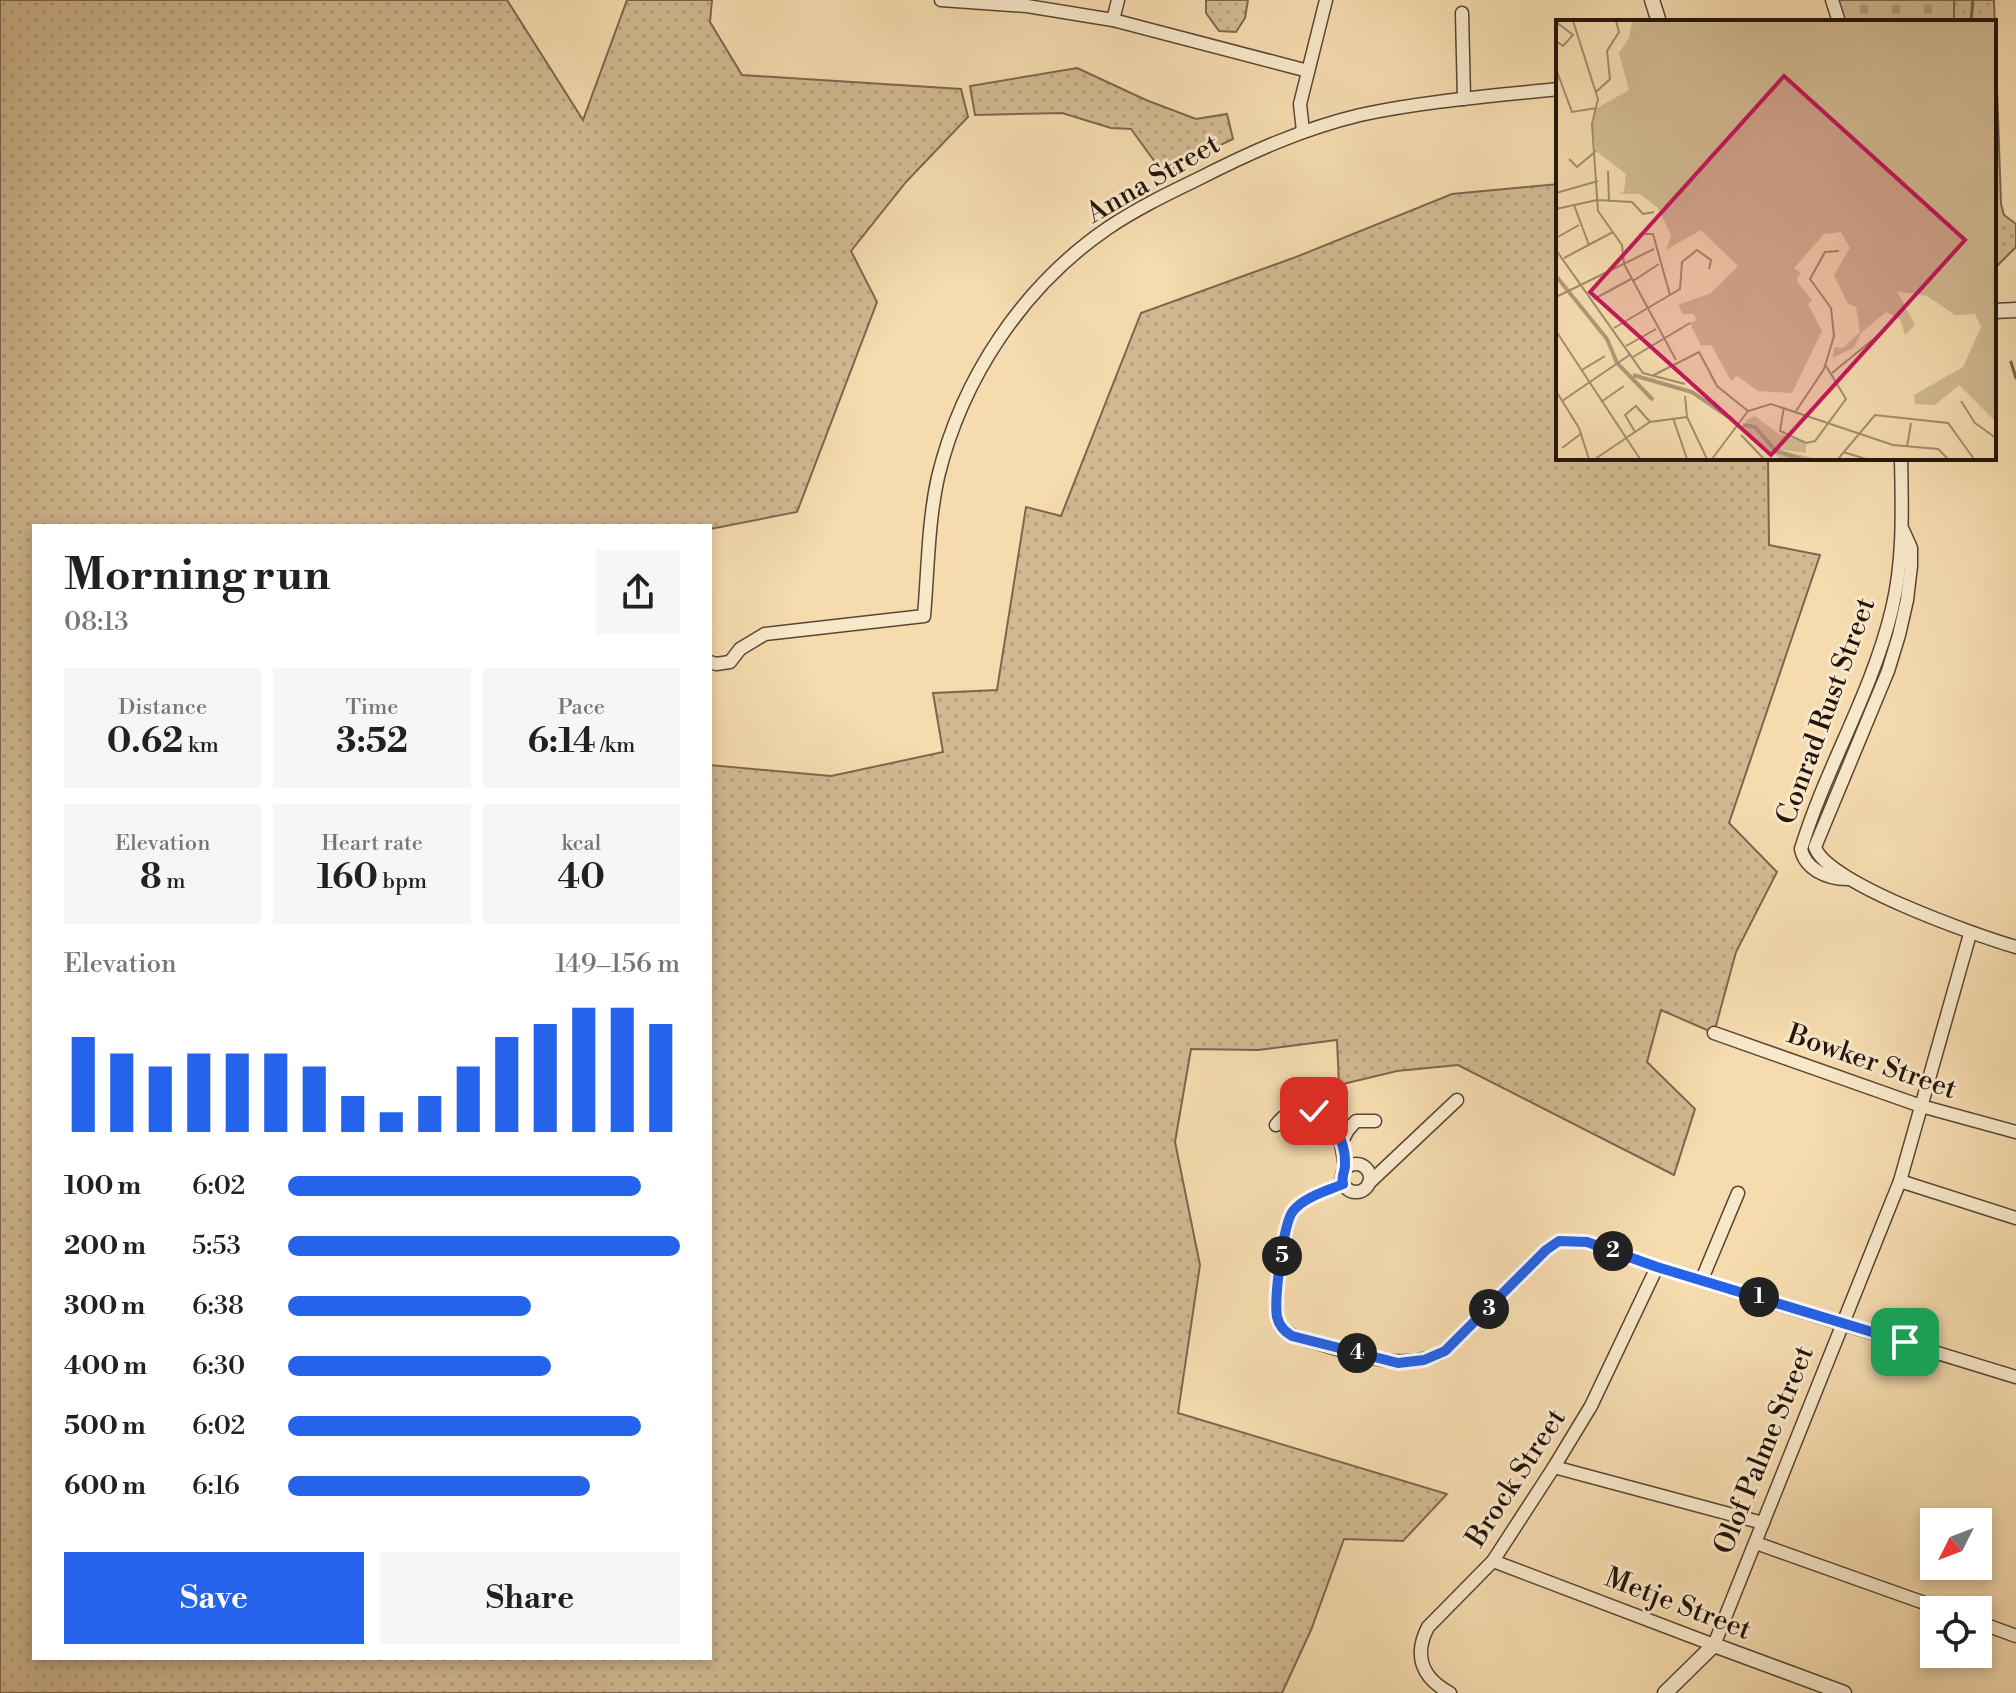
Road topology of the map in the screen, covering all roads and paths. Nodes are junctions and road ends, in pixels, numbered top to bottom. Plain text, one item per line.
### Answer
1 (941, 0) edge
2 (1118, 0) edge
3 (1326, 0) edge
4 (1652, 0) edge
5 (1832, 0) edge
6 (1462, 13) dead end
7 (1113, 20) junction
8 (1658, 20) edge
9 (1838, 20) edge
10 (1308, 71) junction
11 (1556, 89) edge
12 (1464, 99) junction
13 (1303, 131) junction
14 (2016, 310) edge
15 (1996, 311) edge
16 (1901, 460) edge
17 (1903, 530) junction
18 (712, 662) edge
19 (1848, 879) junction
20 (1970, 934) junction
21 (2016, 947) edge
22 (1714, 1033) dead end
23 (1457, 1100) dead end
24 (1921, 1106) junction
25 (1375, 1121) dead end
26 (1276, 1125) dead end
27 (2016, 1132) edge
28 (1341, 1143) junction
29 (1345, 1168) junction
30 (1900, 1181) junction
31 (1369, 1183) junction
32 (1343, 1184) junction
33 (1738, 1193) dead end
34 (2016, 1218) edge
35 (1657, 1267) junction
36 (1702, 1279) junction
37 (1842, 1323) junction
38 (2016, 1377) edge
39 (1554, 1467) junction
40 (1763, 1523) junction
41 (1756, 1543) junction
42 (1493, 1561) junction
43 (1920, 1601) edge
44 (1992, 1627) edge
45 (2016, 1636) edge
46 (1714, 1645) junction
47 (1450, 1693) edge
48 (1665, 1693) edge
49 (1844, 1693) edge

1 - 7 street
2 - 7 street
3 - 10 street
4 - 8 street
5 - 9 street
6 - 12 street
7 - 10 street
10 - 13 street
11 - 12 street, Anna Street
12 - 13 street, Anna Street
13 - 18 street, Anna Street
14 - 15 street
16 - 17 street, Conrad Rust Street
17 - 19 street, Conrad Rust Street
17 - 19 street, Conrad Rust Street
19 - 20 street
20 - 21 street
20 - 24 street, Olof Palme Street
22 - 24 street, Bowker Street
23 - 31 street
24 - 27 street, Bowker Street
24 - 30 street, Olof Palme Street
25 - 28 street
26 - 28 street
28 - 29 street
29 - 31 street
29 - 32 street
30 - 34 street
30 - 37 street, Olof Palme Street
31 - 32 street
32 - 35 street
33 - 36 street
35 - 36 street
35 - 39 street, Brock Street
36 - 37 street
37 - 38 street
37 - 40 street, Olof Palme Street
39 - 40 street
39 - 42 street, Brock Street
40 - 41 street, Olof Palme Street
41 - 43 street
41 - 46 street, Olof Palme Street
42 - 46 street, Metje Street
42 - 47 street, Brock Street
44 - 45 street
46 - 48 street, Olof Palme Street
46 - 49 street, Metje Street

